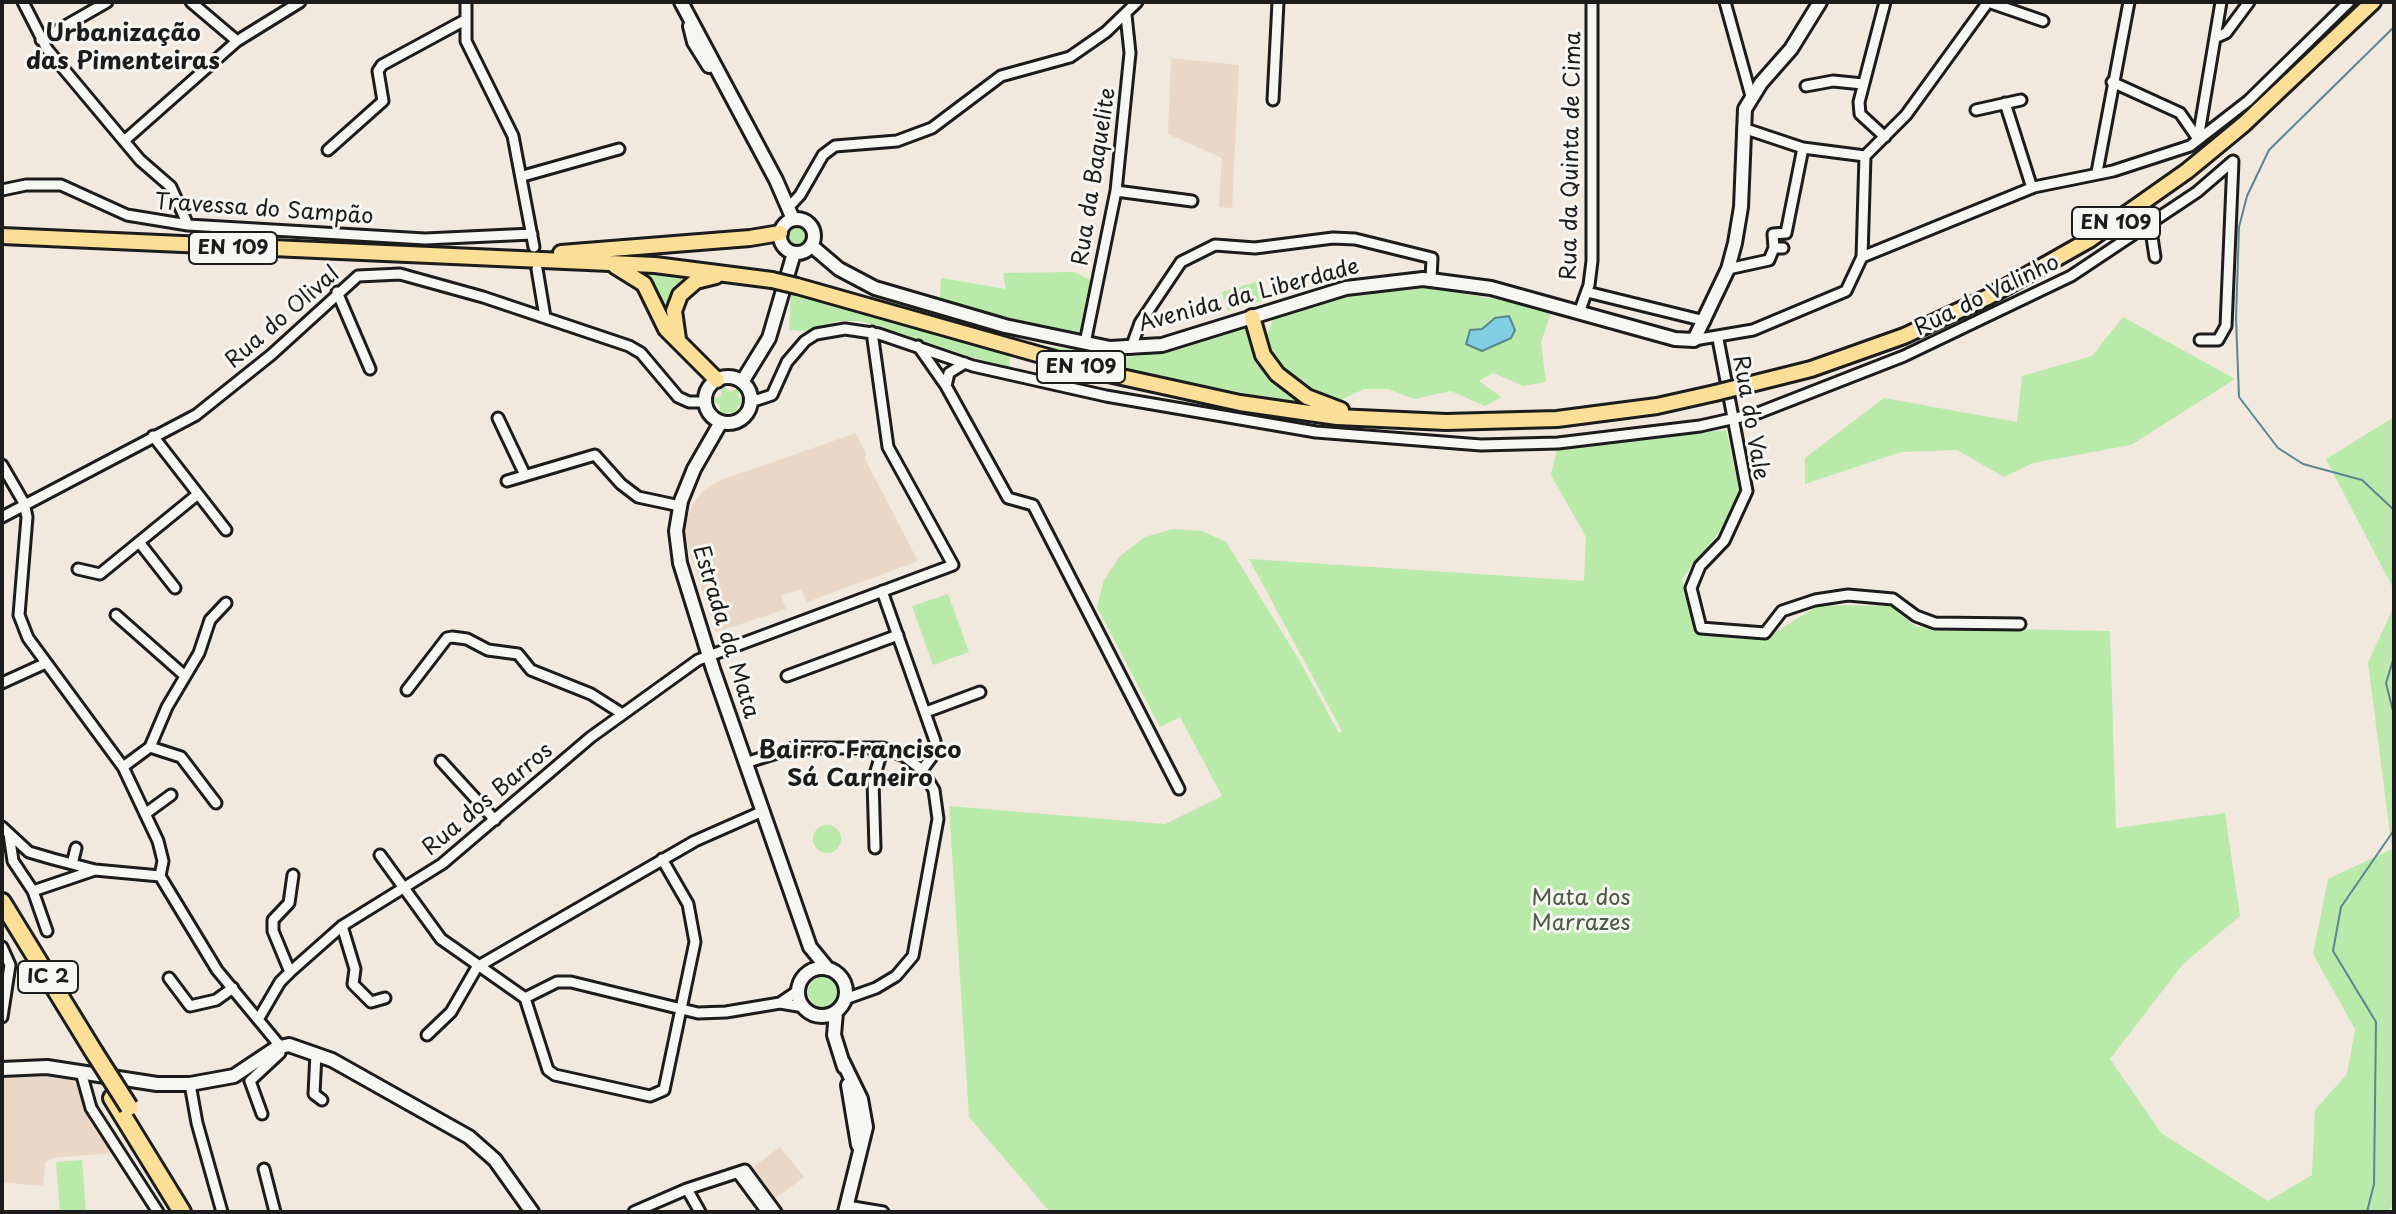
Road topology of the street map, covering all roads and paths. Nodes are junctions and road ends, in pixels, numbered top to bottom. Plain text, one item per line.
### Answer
1 (23, 2) edge
2 (107, 2) edge
3 (191, 2) edge
4 (300, 2) edge
5 (466, 2) edge
6 (681, 2) edge
7 (1137, 2) edge
8 (1278, 2) edge
9 (1592, 2) edge
10 (1725, 2) edge
11 (1820, 2) edge
12 (1885, 2) edge
13 (1988, 2) edge
14 (2129, 2) edge
15 (2221, 2) edge
16 (2249, 2) edge
17 (2349, 2) edge
18 (2373, 2) edge
19 (1126, 15) junction
20 (465, 20) junction
21 (2043, 21) dead end
22 (2215, 38) junction
23 (41, 40) junction
24 (237, 41) junction
25 (2112, 82) junction
26 (1863, 84) junction
27 (1806, 86) dead end
28 (1751, 96) junction
29 (1273, 100) dead end
30 (2021, 100) dead end
31 (2005, 103) junction
32 (1976, 110) dead end
33 (1743, 128) junction
34 (1885, 137) junction
35 (2198, 139) junction
36 (124, 141) junction
37 (1803, 148) junction
38 (619, 149) dead end
39 (328, 150) dead end
40 (1865, 156) junction
41 (2097, 172) junction
42 (523, 176) junction
43 (2032, 188) junction
44 (2, 190) edge
45 (1116, 191) junction
46 (1192, 201) dead end
47 (790, 214) junction
48 (2150, 224) junction
49 (188, 225) junction
50 (780, 233) junction
51 (532, 234) junction
52 (2, 236) edge
53 (812, 246) junction
54 (794, 253) junction
55 (1862, 257) junction
56 (2155, 257) dead end
57 (537, 259) junction
58 (607, 262) junction
59 (1728, 269) junction
60 (736, 274) junction
61 (1431, 279) junction
62 (337, 292) junction
63 (1587, 292) junction
64 (1580, 310) junction
65 (545, 317) junction
66 (1252, 317) junction
67 (1705, 321) junction
68 (872, 332) junction
69 (678, 339) junction
70 (1718, 339) junction
71 (1694, 340) junction
72 (2200, 340) dead end
73 (1085, 343) junction
74 (918, 346) junction
75 (1131, 348) junction
76 (965, 363) junction
77 (370, 369) dead end
78 (717, 380) junction
79 (742, 382) junction
80 (946, 386) junction
81 (751, 397) junction
82 (705, 402) junction
83 (498, 418) dead end
84 (1373, 419) junction
85 (1733, 421) junction
86 (721, 422) junction
87 (153, 436) junction
88 (2, 465) edge
89 (525, 475) junction
90 (507, 481) dead end
91 (198, 494) junction
92 (24, 503) junction
93 (680, 506) junction
94 (2, 517) edge
95 (226, 530) dead end
96 (139, 542) junction
97 (78, 569) dead end
98 (175, 588) dead end
99 (882, 591) junction
100 (226, 603) dead end
101 (116, 615) dead end
102 (2020, 624) dead end
103 (898, 635) junction
104 (708, 654) junction
105 (46, 663) junction
106 (185, 676) junction
107 (787, 676) dead end
108 (2, 683) edge
109 (407, 690) dead end
110 (980, 692) dead end
111 (926, 712) junction
112 (621, 713) junction
113 (150, 747) junction
114 (883, 748) junction
115 (441, 761) dead end
116 (745, 763) junction
117 (123, 767) junction
118 (922, 770) junction
119 (1179, 789) dead end
120 (171, 795) dead end
121 (216, 803) dead end
122 (763, 811) junction
123 (145, 814) junction
124 (495, 820) junction
125 (6, 831) edge
126 (76, 848) dead end
127 (875, 848) dead end
128 (380, 855) dead end
129 (662, 859) junction
130 (72, 864) junction
131 (95, 870) junction
132 (293, 875) dead end
133 (160, 876) junction
134 (402, 888) junction
135 (33, 891) junction
136 (2, 902) edge
137 (2, 922) edge
138 (342, 926) junction
139 (47, 931) dead end
140 (2, 947) edge
141 (810, 947) junction
142 (477, 967) junction
143 (828, 969) junction
144 (290, 972) junction
145 (805, 976) junction
146 (169, 978) dead end
147 (233, 988) junction
148 (799, 990) junction
149 (845, 993) junction
150 (385, 998) dead end
151 (525, 998) junction
152 (780, 1003) junction
153 (682, 1010) junction
154 (809, 1011) junction
155 (836, 1012) junction
156 (2, 1017) edge
157 (259, 1018) junction
158 (427, 1035) dead end
159 (834, 1035) junction
160 (280, 1046) junction
161 (87, 1050) junction
162 (316, 1053) junction
163 (2, 1060) edge
164 (2, 1069) edge
165 (81, 1072) junction
166 (190, 1084) junction
167 (322, 1100) dead end
168 (262, 1114) dead end
169 (264, 1169) dead end
170 (738, 1173) junction
171 (687, 1189) junction
172 (846, 1209) edge
173 (158, 1212) edge
174 (182, 1212) edge
175 (193, 1212) edge
176 (222, 1212) edge
177 (275, 1212) edge
178 (532, 1212) edge
179 (634, 1212) edge
180 (700, 1212) edge
181 (767, 1212) edge
182 (776, 1212) edge
183 (883, 1212) edge

1 - 23 street
2 - 23 street
3 - 24 street
4 - 24 street
5 - 20 street
6 - 47 main road
7 - 19 street
8 - 29 street
9 - 63 street, Rua da Quinta de Cima
10 - 28 street
11 - 28 main road
12 - 26 street
13 - 21 street
13 - 34 street
14 - 25 street
15 - 22 street
16 - 22 street
17 - 35 street
18 - 84 main road, EN 109, bridge
19 - 45 street, Rua da Baquelite
19 - 47 street
20 - 39 street
20 - 42 street
22 - 35 street
23 - 36 street
24 - 36 street
25 - 35 street
25 - 41 street
26 - 27 street
26 - 34 street
28 - 33 main road
30 - 31 street
31 - 32 street
31 - 43 street
33 - 37 street
33 - 59 main road
34 - 40 street
35 - 41 street
36 - 49 street
37 - 40 street
37 - 59 street
38 - 42 street
40 - 55 street
41 - 43 street
42 - 51 street
43 - 55 street
44 - 49 street, Travessa do Sampão
45 - 46 street
45 - 73 street, Rua da Baquelite
47 - 50 main road
47 - 53 main road
48 - 56 street
48 - 72 street, Rua do Valinho
48 - 85 street, Rua do Valinho
49 - 51 street, Travessa do Sampão
50 - 54 main road
50 - 57 main road
51 - 57 street
52 - 57 main road, EN 109
53 - 54 main road
53 - 73 main road, Avenida da Liberdade
54 - 79 main road
55 - 70 street, Avenida da Liberdade
57 - 58 main road, EN 109
57 - 65 street
58 - 60 main road, EN 109
58 - 69 main road
59 - 67 main road
60 - 69 main road
60 - 84 main road, EN 109, bridge
61 - 64 main road, Avenida da Liberdade
61 - 66 main road, Avenida da Liberdade
61 - 75 street
62 - 65 street, Rua do Olival
62 - 77 street
62 - 87 street, Rua do Olival
63 - 64 street, Rua da Quinta de Cima
63 - 67 street
64 - 71 main road, Avenida da Liberdade
65 - 82 street, Rua do Olival
66 - 75 main road, Avenida da Liberdade
66 - 84 main road
67 - 71 main road
68 - 74 street, Rua do Valinho
68 - 81 street, Rua do Valinho
68 - 99 street, Rua dos Barros
69 - 78 main road
70 - 71 street, Avenida da Liberdade
70 - 85 street, Rua do Vale
73 - 75 main road, Avenida da Liberdade
74 - 76 street, Rua do Valinho
74 - 80 street
76 - 80 street
76 - 85 street, Rua do Valinho
78 - 79 main road
78 - 82 main road
79 - 81 main road
80 - 119 street
81 - 86 main road
82 - 86 main road
83 - 89 street
85 - 102 street, Rua do Vale
86 - 93 main road, Estrada da Mata
87 - 91 street
87 - 92 street, Rua do Olival
88 - 92 street
89 - 90 street
89 - 93 street
91 - 95 street
91 - 96 street
92 - 94 street, Rua do Olival
92 - 105 street
93 - 104 main road, Estrada da Mata
96 - 97 street
96 - 98 street
99 - 103 street
99 - 104 street, Rua dos Barros
100 - 106 street
101 - 106 street
103 - 107 street
103 - 111 street
104 - 112 street, Rua dos Barros
104 - 116 main road, Estrada da Mata
105 - 108 street
105 - 117 street
106 - 113 street
109 - 112 street
110 - 111 street
111 - 118 street
112 - 124 street, Rua dos Barros
113 - 117 street
113 - 121 street
114 - 116 street
114 - 118 street
114 - 127 street
115 - 124 street
116 - 122 main road, Estrada da Mata
117 - 123 street
118 - 149 street
120 - 123 street
122 - 129 street
122 - 141 main road, Estrada da Mata
123 - 133 street
124 - 134 street, Rua dos Barros
125 - 130 street
125 - 135 street
126 - 130 street
128 - 134 street
129 - 142 street
129 - 153 street
130 - 131 street
131 - 133 street
131 - 135 street
132 - 144 street
133 - 147 street
134 - 138 street, Rua dos Barros
134 - 142 street
135 - 139 street
136 - 161 highway, IC 2
137 - 161 highway, IC 2
138 - 144 street, Rua dos Barros
138 - 150 street
140 - 156 street
141 - 143 main road, Estrada da Mata
141 - 145 main road, Estrada da Mata
142 - 151 street
142 - 158 street
143 - 145 main road
143 - 149 main road
144 - 157 street, Rua dos Barros
145 - 148 main road
146 - 147 street
147 - 157 street
148 - 152 street
148 - 154 main road
149 - 155 main road
151 - 153 street
151 - 153 street
152 - 153 street
152 - 154 street
154 - 155 main road
154 - 159 main road
155 - 159 main road
157 - 160 street
159 - 172 main road
160 - 162 main road
160 - 166 main road
160 - 168 street
161 - 174 highway, IC 2
161 - 175 highway, IC 2, bridge
162 - 167 street
162 - 178 main road
163 - 164 street
164 - 165 main road
165 - 166 main road
165 - 173 street
166 - 176 street
169 - 177 street
170 - 171 street
170 - 181 street
170 - 182 street
171 - 179 street
171 - 180 street
172 - 183 street

